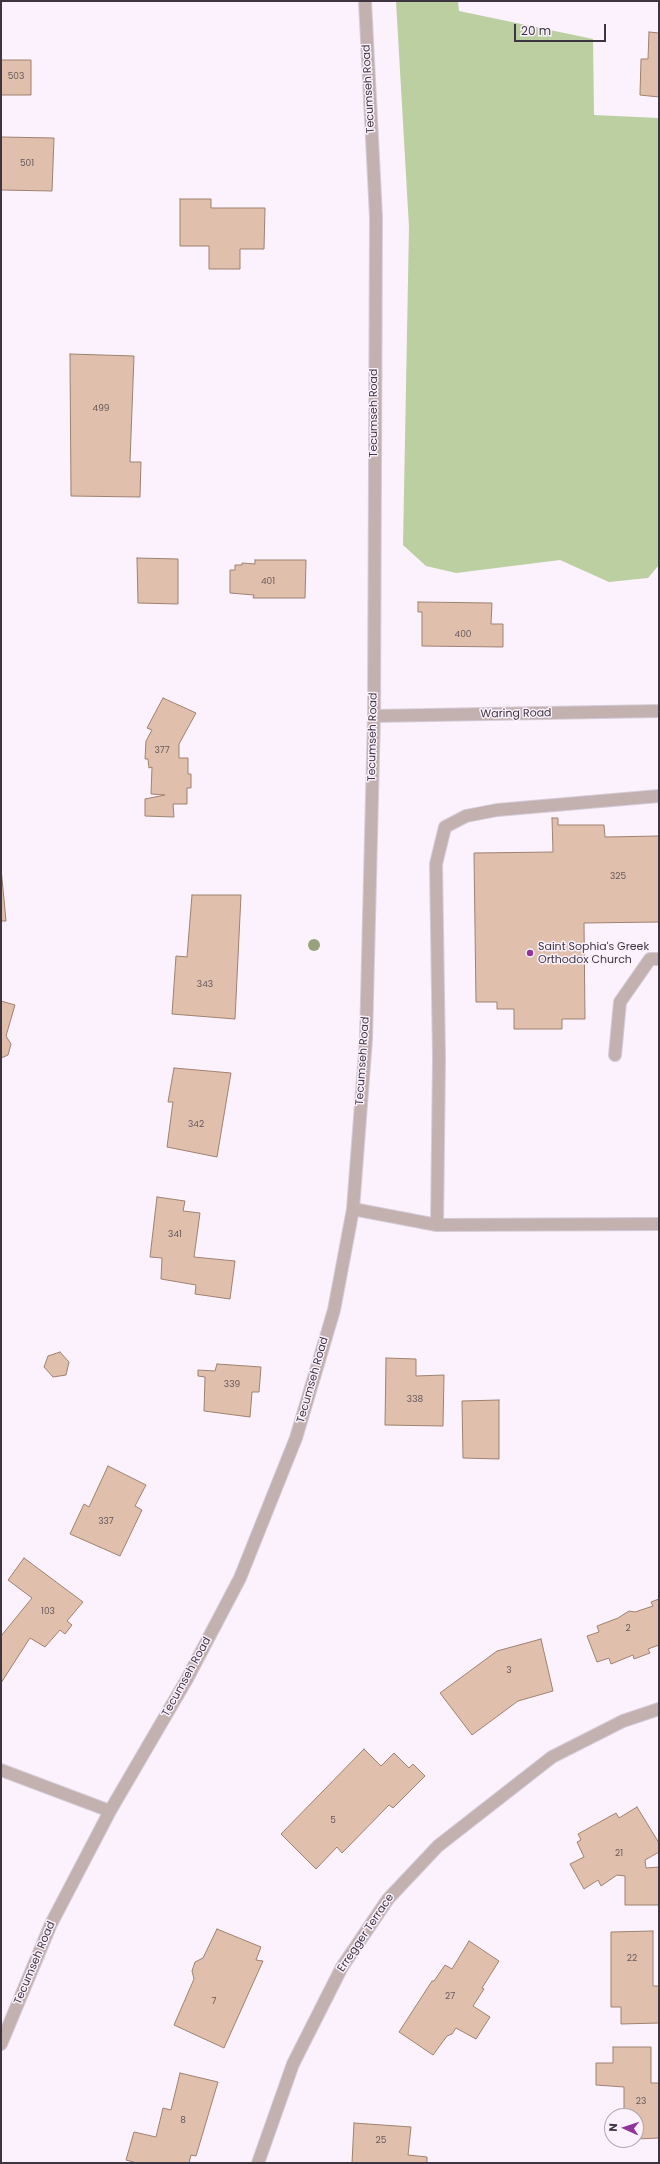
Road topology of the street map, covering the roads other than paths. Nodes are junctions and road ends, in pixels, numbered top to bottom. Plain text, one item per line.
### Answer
1 (365, 1) edge
2 (659, 711) edge
3 (374, 716) junction
4 (659, 796) edge
5 (659, 959) edge
6 (615, 1055) dead end
7 (353, 1209) junction
8 (659, 1224) edge
9 (437, 1225) junction
10 (659, 1709) edge
11 (1, 1770) edge
12 (110, 1811) junction
13 (1, 2044) edge
14 (258, 2163) edge

1 - 3 street, Tecumseh Road
2 - 3 street, Waring Road
3 - 7 street, Tecumseh Road
4 - 9 street
5 - 6 street
7 - 9 street
7 - 12 street, Tecumseh Road
8 - 9 street
10 - 14 street, Erregger Terrace
11 - 12 street
12 - 13 street, Tecumseh Road

